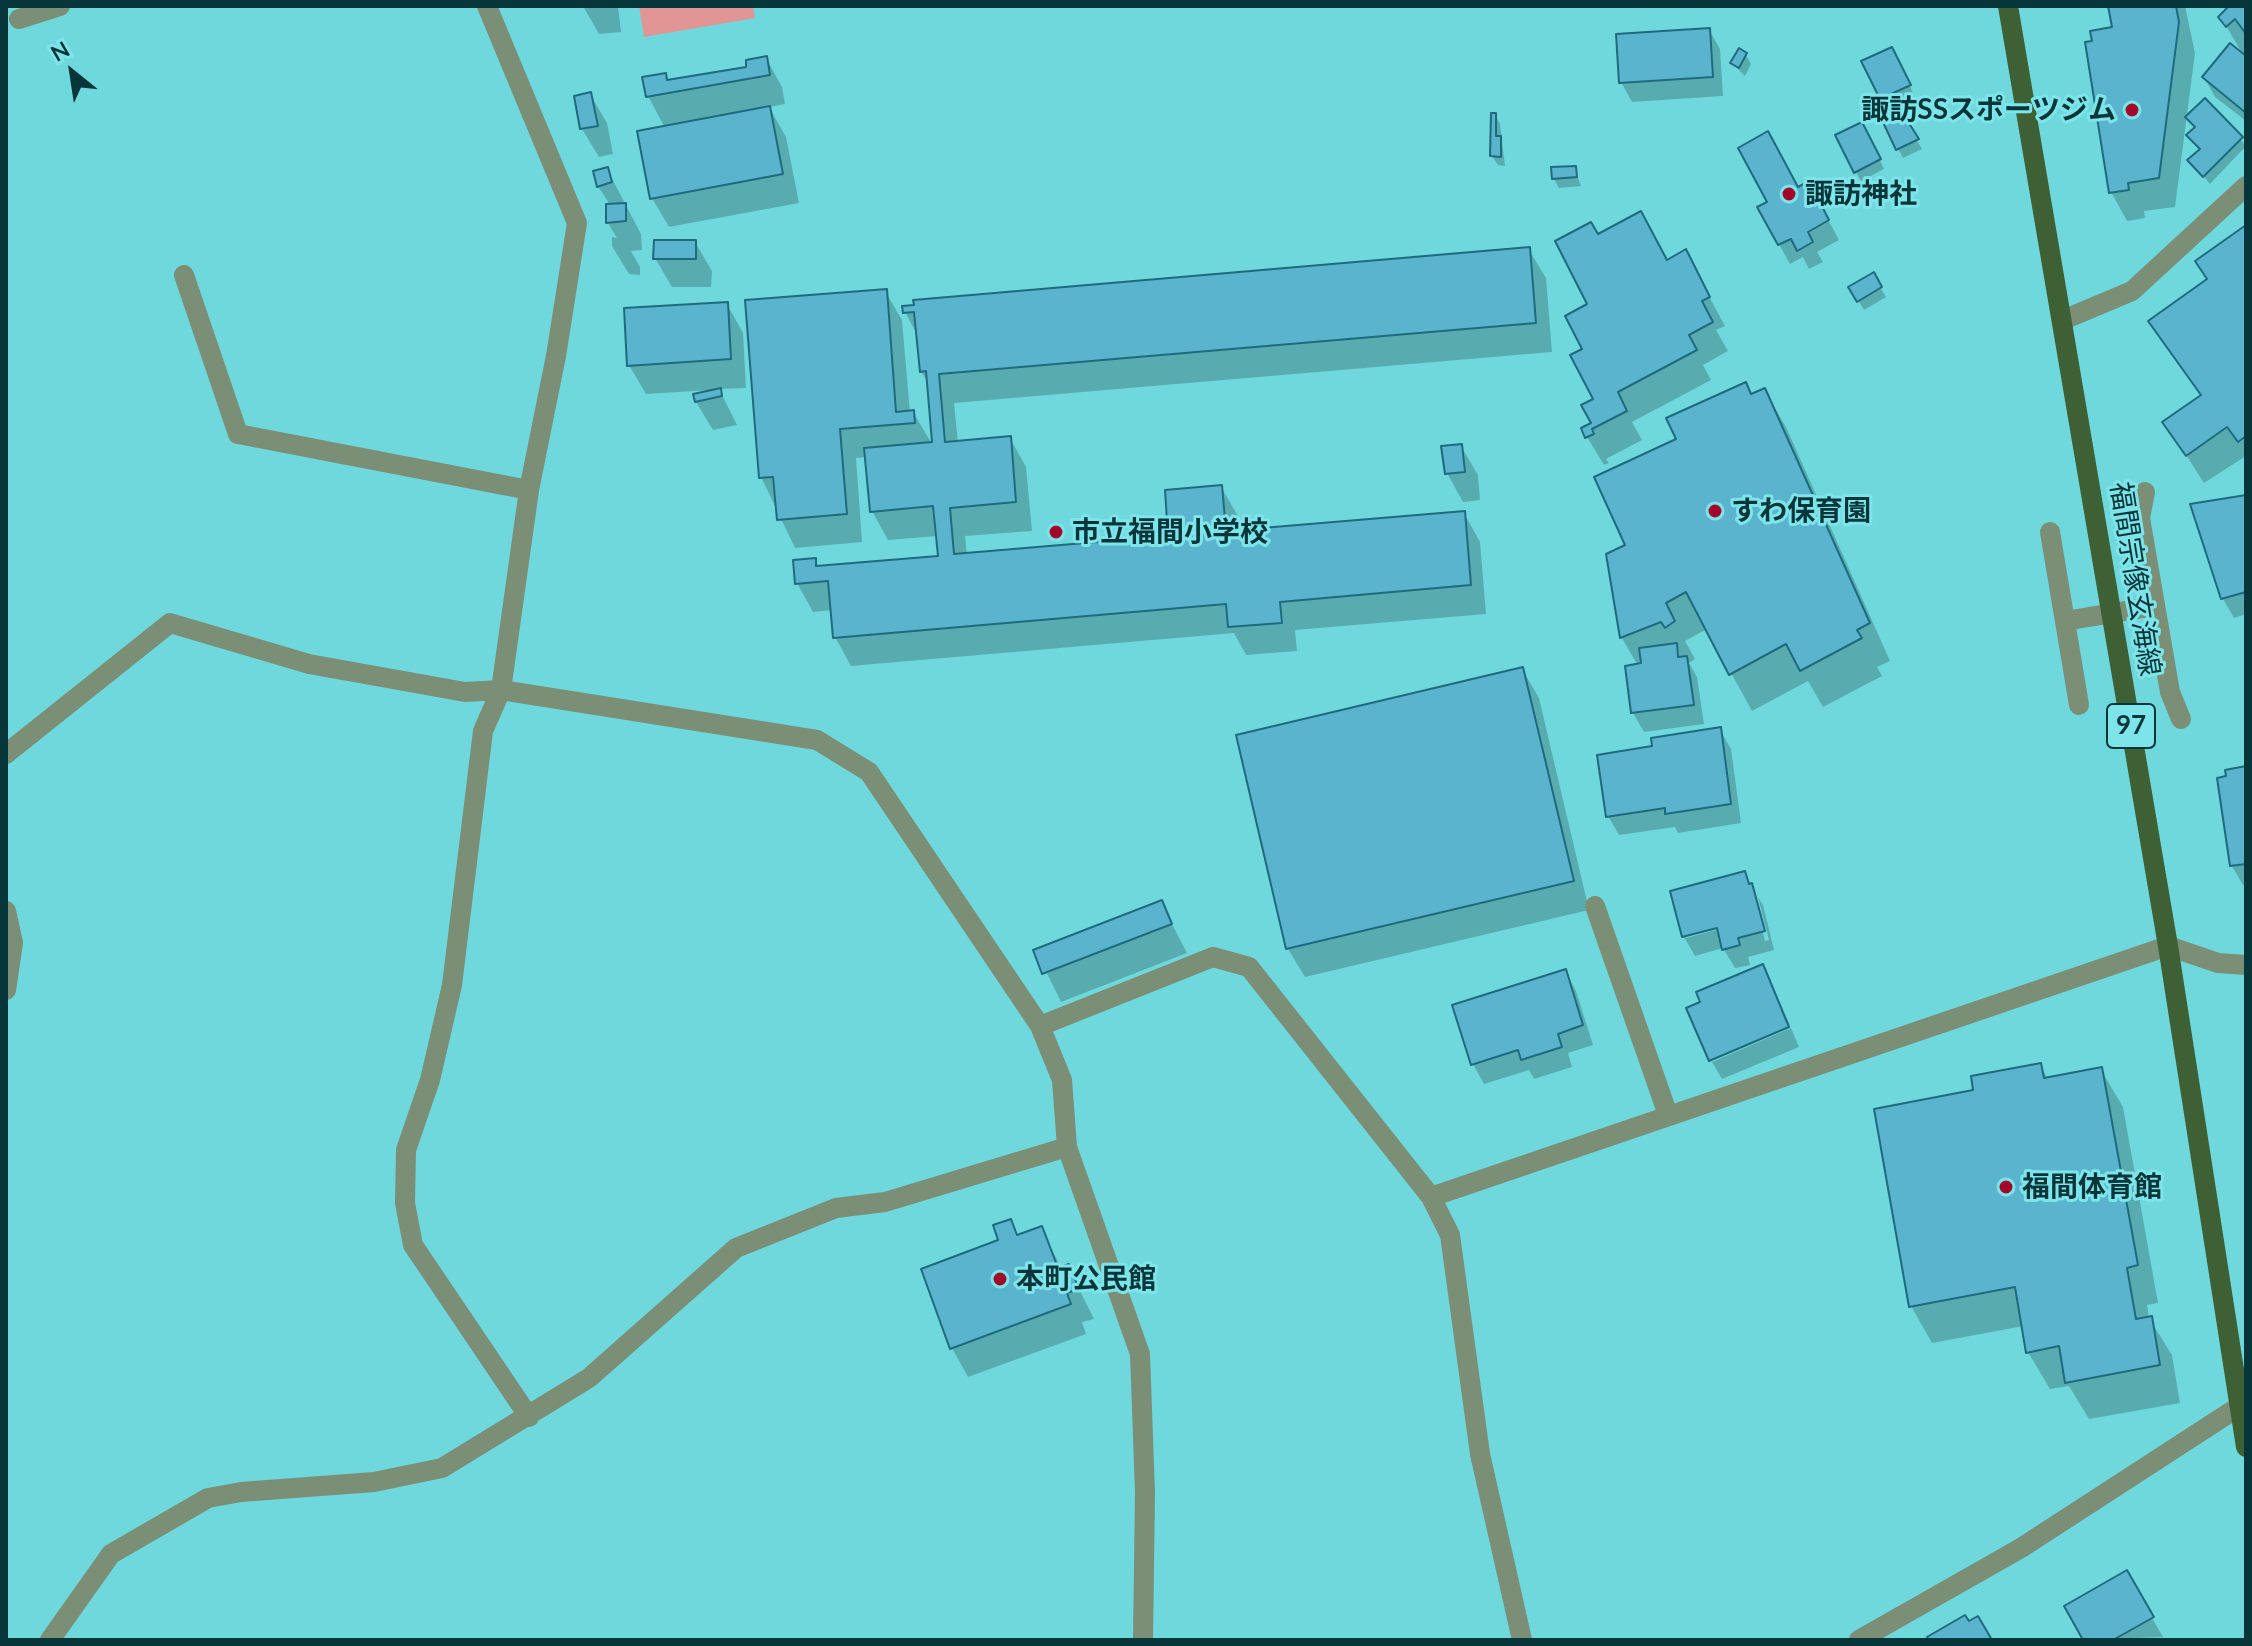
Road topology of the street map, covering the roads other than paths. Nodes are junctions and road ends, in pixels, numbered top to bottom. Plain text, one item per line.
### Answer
1 (60, 6) edge
2 (487, 6) edge
3 (2008, 6) edge
4 (19, 19) dead end
5 (2246, 186) edge
6 (184, 275) dead end
7 (2063, 320) junction
8 (529, 490) junction
9 (2145, 492) dead end
10 (2050, 532) dead end
11 (2155, 606) junction
12 (2065, 621) junction
13 (501, 690) junction
14 (2079, 705) dead end
15 (2181, 719) dead end
16 (6, 754) edge
17 (1595, 906) dead end
18 (6, 914) edge
19 (2168, 946) junction
20 (2246, 965) edge
21 (6, 990) edge
22 (1040, 1026) junction
23 (1668, 1115) junction
24 (1067, 1147) junction
25 (1431, 1197) junction
26 (2242, 1406) edge
27 (529, 1417) junction
28 (2246, 1447) edge
29 (50, 1640) edge
30 (1143, 1640) edge
31 (1522, 1640) edge
32 (1859, 1640) edge

1 - 4 street
2 - 8 street
3 - 7 main road, 福間宗像玄海線 / 97
5 - 7 street
6 - 8 street
7 - 19 main road, 福間宗像玄海線 / 97
8 - 13 street
9 - 11 street
10 - 12 street
11 - 12 street
11 - 15 street
12 - 14 street
13 - 16 street
13 - 22 street
13 - 27 street
17 - 23 street
18 - 21 street
19 - 20 street
19 - 23 street
19 - 26 main road, 福間宗像玄海線 / 97
22 - 24 street
22 - 25 street
23 - 25 street
24 - 27 street
24 - 30 street
25 - 31 street
26 - 28 main road, 福間宗像玄海線 / 97
26 - 32 street
27 - 29 street

